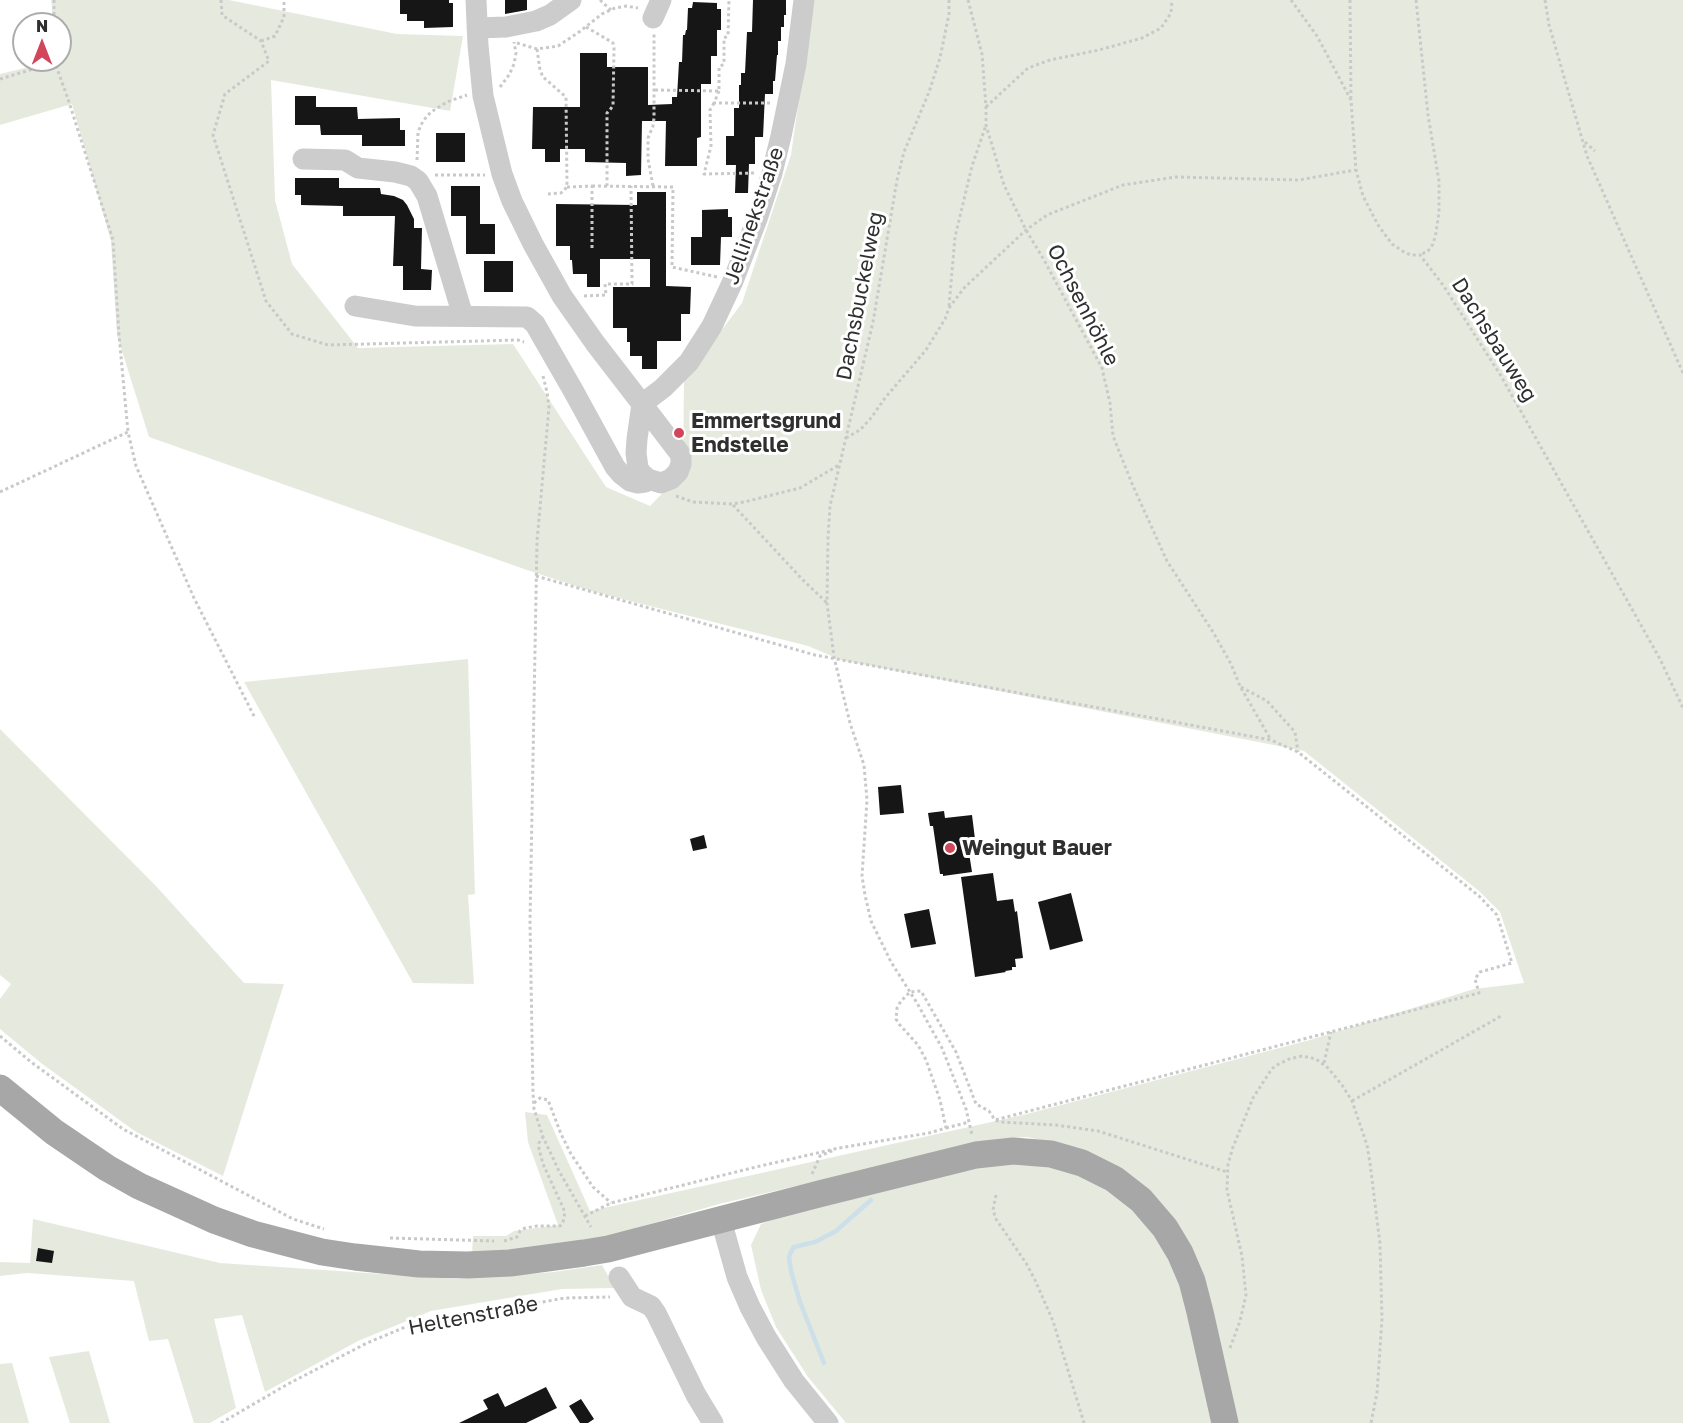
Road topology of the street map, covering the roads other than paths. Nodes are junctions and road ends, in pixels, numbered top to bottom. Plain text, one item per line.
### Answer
1 (476, 0) edge
2 (571, 0) edge
3 (804, 0) edge
4 (477, 36) junction
5 (303, 159) dead end
6 (354, 306) dead end
7 (463, 316) junction
8 (642, 404) junction
9 (655, 481) junction
10 (0, 1088) edge
11 (721, 1220) junction
12 (619, 1277) dead end
13 (713, 1423) edge
14 (828, 1423) edge
15 (1225, 1423) edge

1 - 4 street
2 - 4 street
3 - 8 street, Jellinekstraße
4 - 8 street
5 - 7 street
6 - 7 street
7 - 9 street
8 - 9 street
8 - 9 street
10 - 11 main road
11 - 14 street
11 - 15 main road
12 - 13 street

